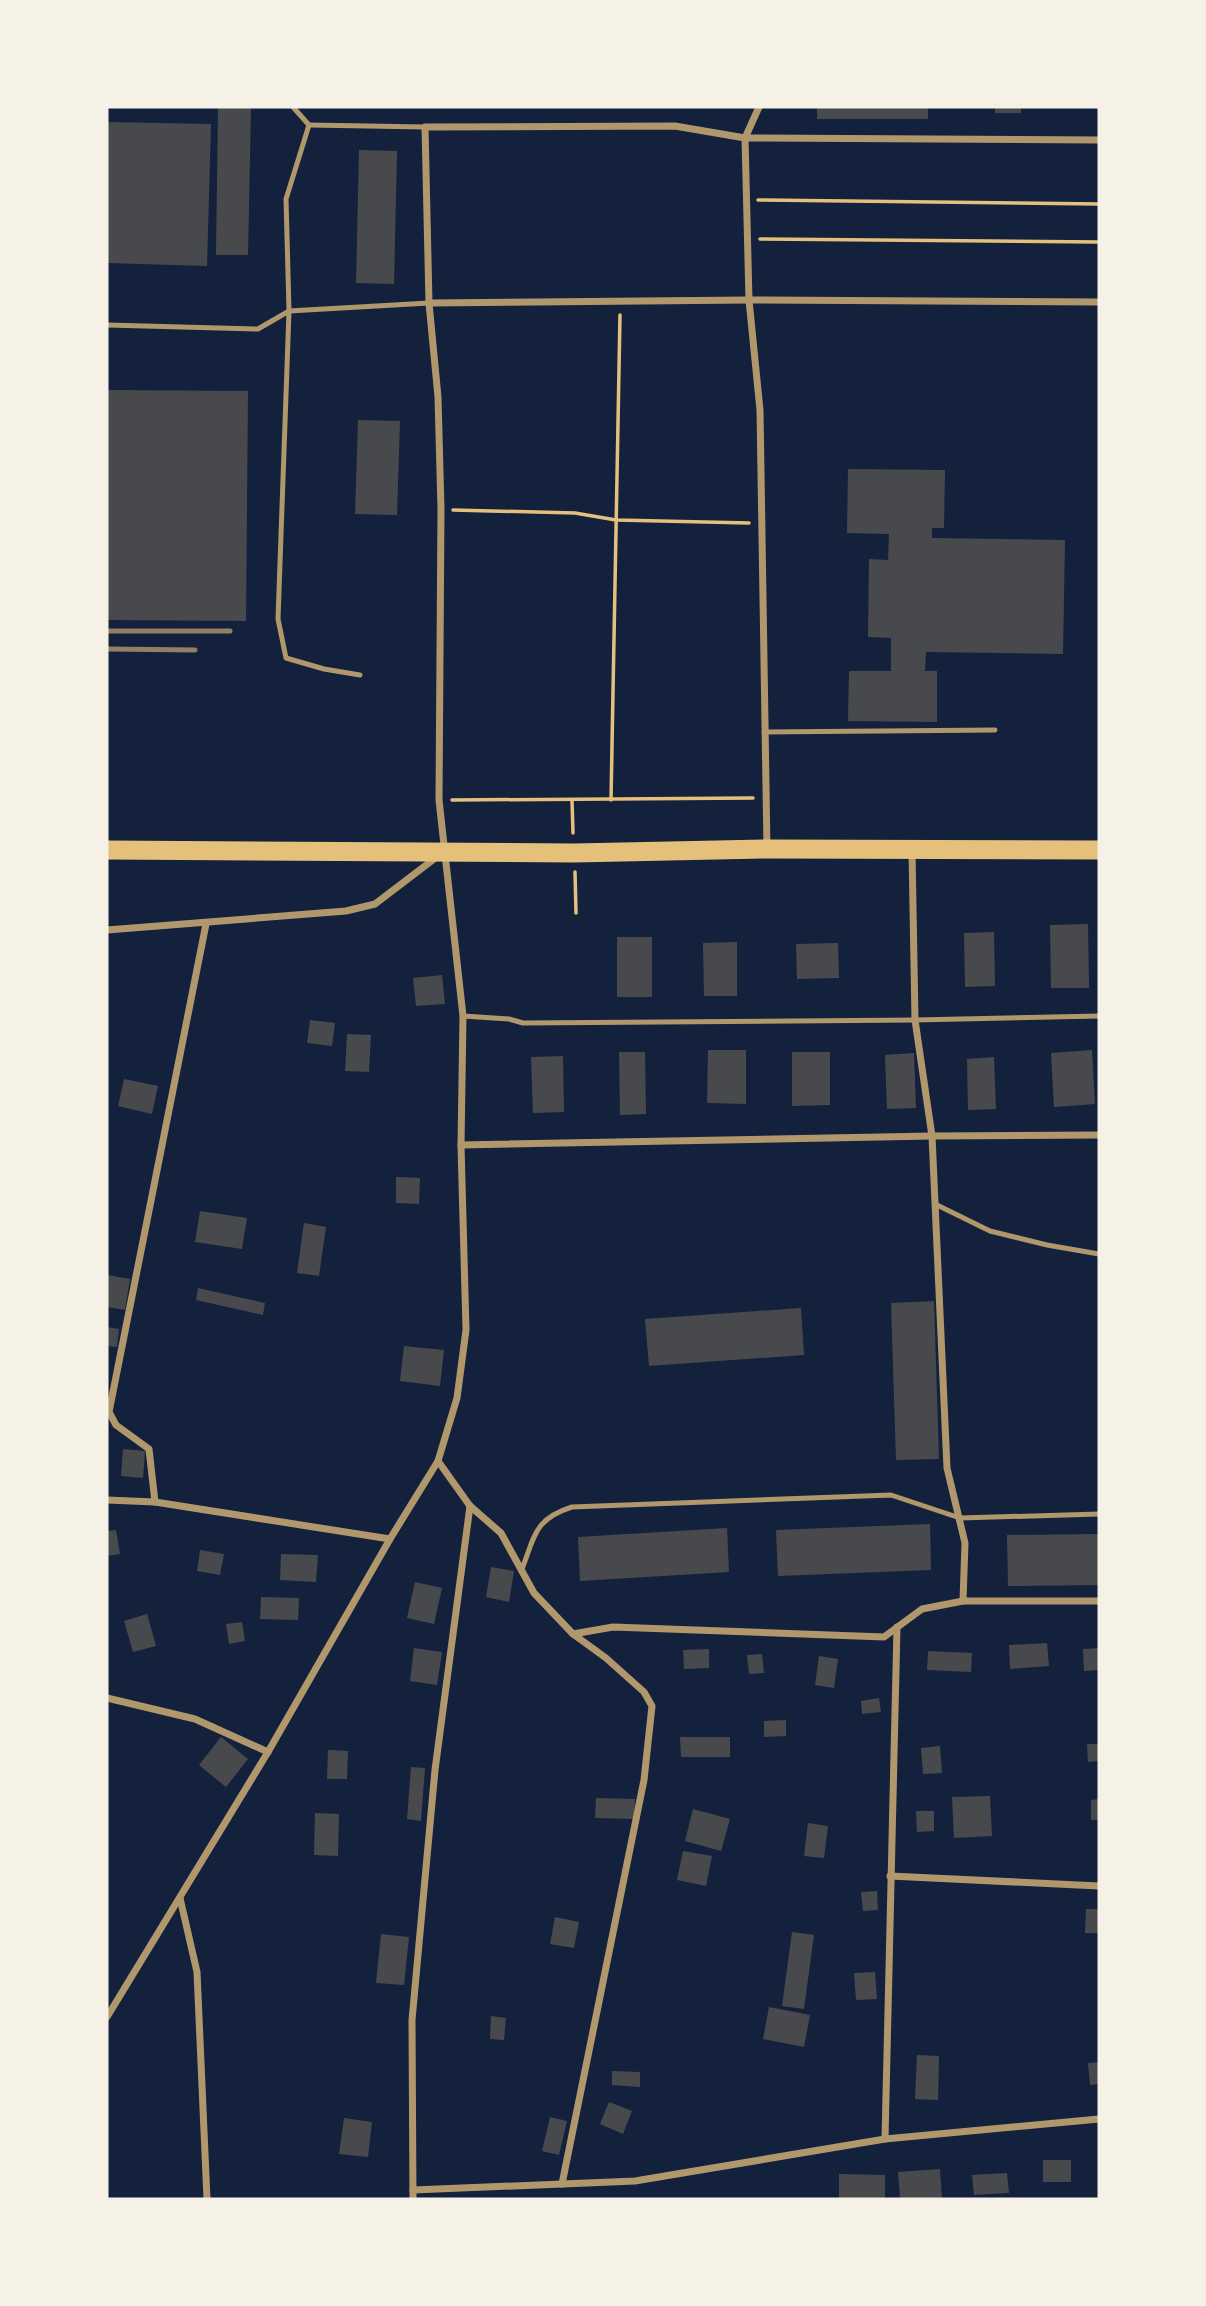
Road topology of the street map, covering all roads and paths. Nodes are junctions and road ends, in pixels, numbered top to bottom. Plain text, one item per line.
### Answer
1 (293, 107) edge
2 (759, 107) edge
3 (309, 125) junction
4 (425, 127) junction
5 (745, 138) junction
6 (1099, 140) edge
7 (747, 200) junction
8 (1099, 204) edge
9 (748, 239) junction
10 (1099, 242) edge
11 (749, 300) junction
12 (620, 302) junction
13 (1099, 302) edge
14 (429, 303) junction
15 (289, 311) junction
16 (107, 325) edge
17 (441, 509) junction
18 (616, 520) junction
19 (761, 523) junction
20 (360, 675) dead end
21 (995, 730) dead end
22 (764, 732) junction
23 (765, 797) junction
24 (439, 800) junction
25 (611, 800) junction
26 (767, 849) junction
27 (107, 850) edge
28 (912, 850) junction
29 (1099, 850) edge
30 (444, 852) junction
31 (206, 924) junction
32 (107, 930) edge
33 (463, 1016) junction
34 (1099, 1016) edge
35 (915, 1020) junction
36 (1099, 1135) edge
37 (932, 1136) junction
38 (461, 1145) junction
39 (935, 1204) junction
40 (1099, 1254) edge
41 (438, 1461) junction
42 (107, 1500) edge
43 (155, 1502) junction
44 (470, 1506) junction
45 (1099, 1514) edge
46 (960, 1518) junction
47 (390, 1539) junction
48 (522, 1569) junction
49 (963, 1601) junction
50 (1099, 1601) edge
51 (897, 1627) junction
52 (573, 1634) junction
53 (107, 1698) edge
54 (268, 1752) junction
55 (890, 1876) junction
56 (1099, 1886) edge
57 (180, 1898) junction
58 (107, 2017) edge
59 (1099, 2119) edge
60 (885, 2139) junction
61 (562, 2184) junction
62 (413, 2190) junction
63 (207, 2199) edge
64 (413, 2199) edge

1 - 3 lane
2 - 5 street
3 - 4 lane
3 - 15 lane
4 - 5 street
4 - 14 street
5 - 6 street
5 - 7 street
7 - 8 path
7 - 9 street
9 - 10 path
9 - 11 street
11 - 12 street
11 - 13 street
11 - 19 street
12 - 14 street
12 - 18 path
14 - 15 lane
14 - 17 street
15 - 16 lane
15 - 20 lane
17 - 18 path
17 - 24 street
18 - 19 path
18 - 25 path
19 - 22 street
21 - 22 lane
22 - 23 street
23 - 25 path
23 - 26 street
24 - 25 path
24 - 30 street
26 - 28 highway
26 - 30 highway
27 - 30 highway
28 - 29 highway
28 - 35 street
30 - 31 street
30 - 33 street
31 - 32 street
31 - 43 street
33 - 35 lane
33 - 38 street
34 - 35 lane
35 - 37 street
36 - 37 street
37 - 38 street
37 - 39 street
38 - 41 street
39 - 40 lane
39 - 46 street
41 - 44 street
41 - 47 street
42 - 43 street
43 - 47 street
44 - 48 street
44 - 62 street
45 - 46 lane
46 - 48 lane
46 - 49 street
47 - 54 street
48 - 52 street
49 - 50 street
49 - 51 street
51 - 52 street
51 - 55 street
52 - 61 street
53 - 54 street
54 - 57 street
55 - 56 street
55 - 60 street
57 - 58 street
57 - 63 street
59 - 60 street
60 - 61 street
61 - 62 street
62 - 64 street

